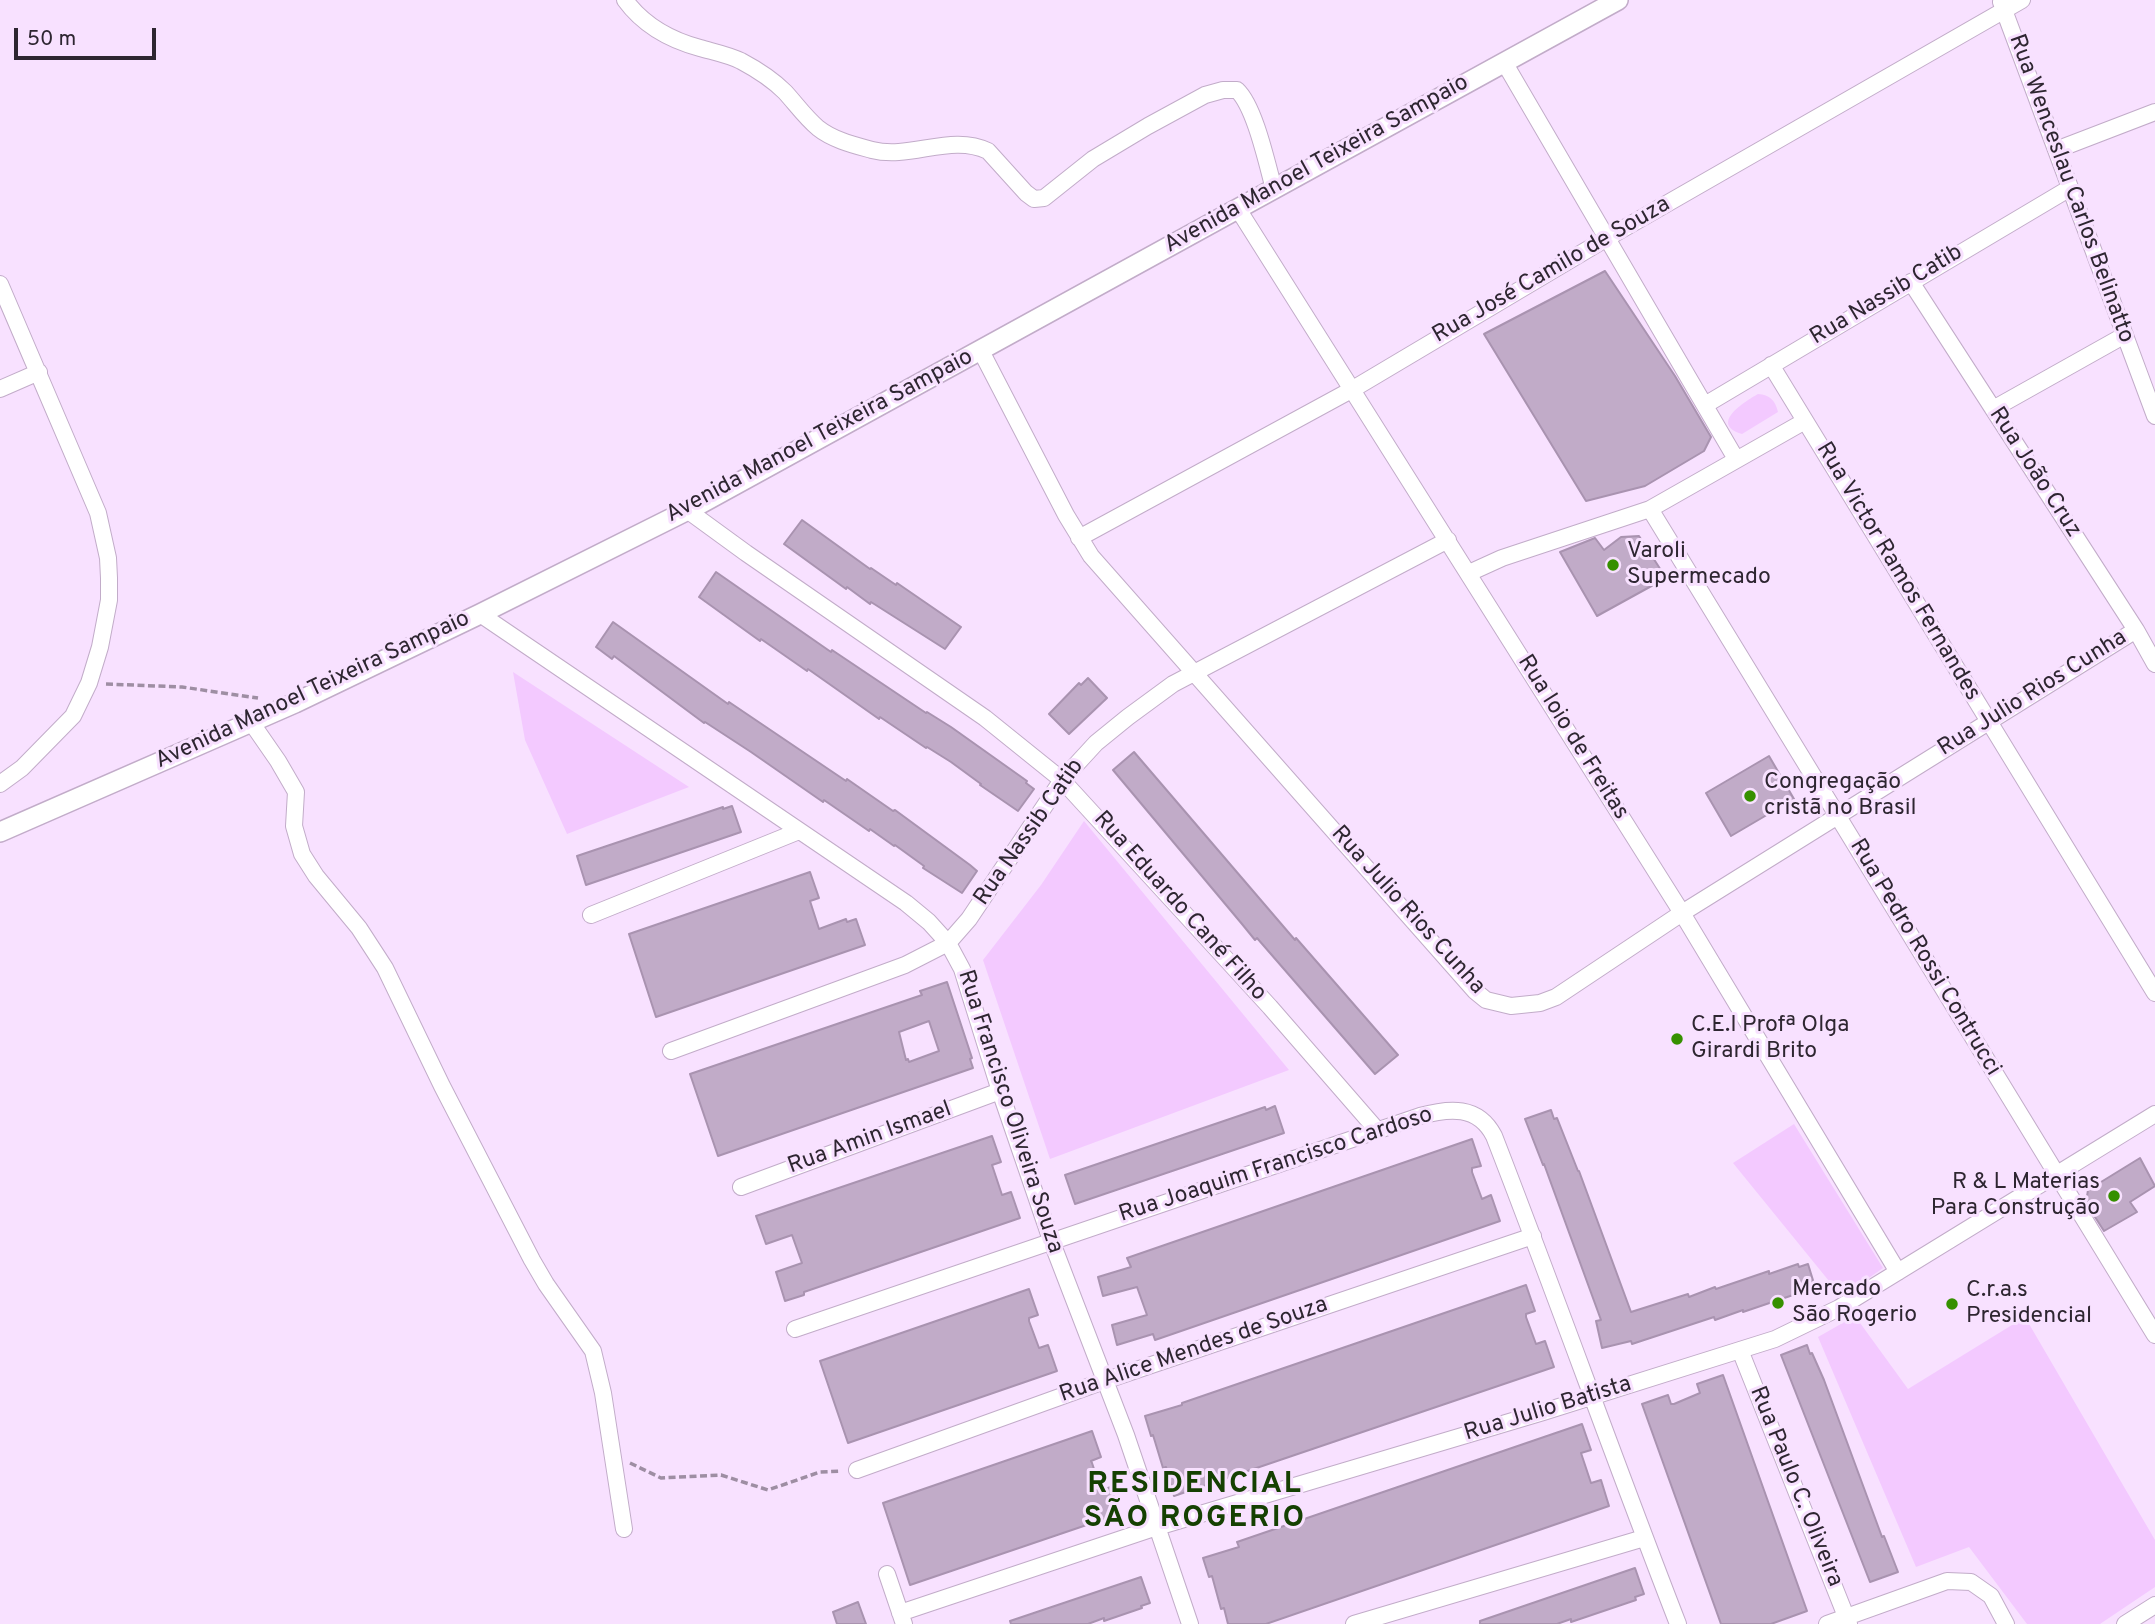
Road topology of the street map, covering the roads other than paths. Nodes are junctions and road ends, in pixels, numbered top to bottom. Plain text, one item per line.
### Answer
1 (625, 0) edge
2 (1618, 0) edge
3 (2022, 0) edge
4 (2002, 5) edge
5 (1504, 62) junction
6 (2155, 112) edge
7 (2056, 150) junction
8 (2070, 188) junction
9 (1273, 189) junction
10 (1238, 209) junction
11 (1607, 238) junction
12 (1911, 282) junction
13 (0, 284) edge
14 (2125, 335) junction
15 (981, 351) junction
16 (1771, 365) junction
17 (39, 372) junction
18 (0, 389) edge
19 (1353, 389) junction
20 (1705, 405) junction
21 (1993, 409) junction
22 (2155, 416) edge
23 (1805, 421) junction
24 (1736, 459) junction
25 (1650, 509) junction
26 (687, 510) junction
27 (1079, 538) junction
28 (1448, 540) junction
29 (1469, 573) junction
30 (480, 614) junction
31 (2136, 631) junction
32 (2155, 664) edge
33 (1194, 673) junction
34 (1989, 721) junction
35 (251, 722) junction
36 (1062, 780) junction
37 (0, 784) edge
38 (1837, 815) junction
39 (799, 831) junction
40 (0, 832) edge
41 (1682, 913) junction
42 (591, 915) dead end
43 (948, 943) junction
44 (2155, 993) edge
45 (671, 1051) dead end
46 (1000, 1091) junction
47 (2155, 1114) edge
48 (1377, 1130) junction
49 (2056, 1174) junction
50 (741, 1187) dead end
51 (1533, 1236) junction
52 (1051, 1240) junction
53 (1898, 1272) junction
54 (795, 1329) dead end
55 (2155, 1335) edge
56 (1740, 1350) junction
57 (1104, 1381) junction
58 (1591, 1397) junction
59 (857, 1470) road end
60 (1157, 1527) junction
61 (624, 1529) dead end
62 (1644, 1538) junction
63 (887, 1574) dead end
64 (2155, 1605) edge
65 (902, 1619) edge
66 (1847, 1621) edge
67 (1190, 1624) edge
68 (1354, 1624) edge
69 (1678, 1624) edge
70 (1827, 1624) edge
71 (2006, 1624) edge
72 (2125, 1624) edge

1 - 9 street
2 - 5 street, Avenida Manoel Teixeira Sampaio
3 - 4 street, Rua José Camilo de Souza
4 - 7 street, Rua Wenceslau Carlos Belinatto
4 - 11 street, Rua José Camilo de Souza
5 - 9 street, Avenida Manoel Teixeira Sampaio
5 - 11 street
6 - 7 street
7 - 8 street, Rua Wenceslau Carlos Belinatto
8 - 12 street, Rua Nassib Catib
8 - 14 street, Rua Wenceslau Carlos Belinatto
9 - 10 street, Avenida Manoel Teixeira Sampaio
10 - 15 street, Avenida Manoel Teixeira Sampaio
10 - 19 street, Rua Ioio de Freitas
11 - 19 street, Rua José Camilo de Souza
11 - 20 street
12 - 16 street, Rua Nassib Catib
12 - 21 street, Rua João Cruz
13 - 17 street
14 - 21 street
14 - 22 street, Rua Wenceslau Carlos Belinatto
15 - 26 street, Avenida Manoel Teixeira Sampaio
15 - 27 street, Rua Julio Rios Cunha
16 - 20 street, Rua Nassib Catib
16 - 23 street, Rua Victor Ramos Fernandes
17 - 18 street
17 - 37 street
19 - 27 street, Rua José Camilo de Souza
19 - 28 street, Rua Ioio de Freitas
20 - 24 street
21 - 31 street, Rua João Cruz
23 - 24 street
23 - 34 street, Rua Victor Ramos Fernandes
24 - 25 street
25 - 29 street
25 - 38 street, Rua Pedro Rossi Contrucci
26 - 30 street, Avenida Manoel Teixeira Sampaio
26 - 36 street, Rua Eduardo Cané Filho
27 - 33 street, Rua Julio Rios Cunha
28 - 29 street, Rua Ioio de Freitas
28 - 33 street, Rua Nassib Catib
29 - 41 street, Rua Ioio de Freitas
30 - 35 street, Avenida Manoel Teixeira Sampaio
30 - 39 street, Rua Francisco Oliveira Souza
31 - 32 street, Rua João Cruz
31 - 34 street, Rua Julio Rios Cunha
33 - 36 street, Rua Nassib Catib
33 - 41 street, Rua Julio Rios Cunha
34 - 38 street, Rua Julio Rios Cunha
34 - 44 street, Rua Victor Ramos Fernandes
35 - 40 street, Avenida Manoel Teixeira Sampaio
35 - 61 street
36 - 43 street, Rua Nassib Catib
36 - 48 street, Rua Eduardo Cané Filho
38 - 41 street, Rua Julio Rios Cunha
38 - 49 street, Rua Pedro Rossi Contrucci
39 - 42 street
39 - 43 street, Rua Francisco Oliveira Souza
41 - 53 street, Rua Ioio de Freitas
43 - 45 street, Rua Nassib Catib
43 - 46 street, Rua Francisco Oliveira Souza
46 - 50 street, Rua Amin Ismael
46 - 52 street, Rua Francisco Oliveira Souza
47 - 49 street, Rua Julio Batista
48 - 51 street, Rua Joaquim Francisco Cardoso
48 - 52 street, Rua Joaquim Francisco Cardoso
49 - 53 street, Rua Julio Batista
49 - 55 street, Rua Pedro Rossi Contrucci
51 - 57 street, Rua Alice Mendes de Souza
51 - 58 street, Rua Joaquim Francisco Cardoso
52 - 54 street, Rua Joaquim Francisco Cardoso
52 - 57 street, Rua Francisco Oliveira Souza
53 - 56 street, Rua Julio Batista
56 - 58 street, Rua Julio Batista
56 - 66 street, Rua Paulo C. Oliveira
57 - 59 street, Rua Alice Mendes de Souza
57 - 60 street, Rua Francisco Oliveira Souza
58 - 60 street, Rua Julio Batista
58 - 62 street, Rua Joaquim Francisco Cardoso
60 - 65 street, Rua Julio Batista
60 - 67 street, Rua Francisco Oliveira Souza
62 - 68 street
62 - 69 street, Rua Joaquim Francisco Cardoso
63 - 65 street
64 - 72 street
66 - 70 street
66 - 71 street

